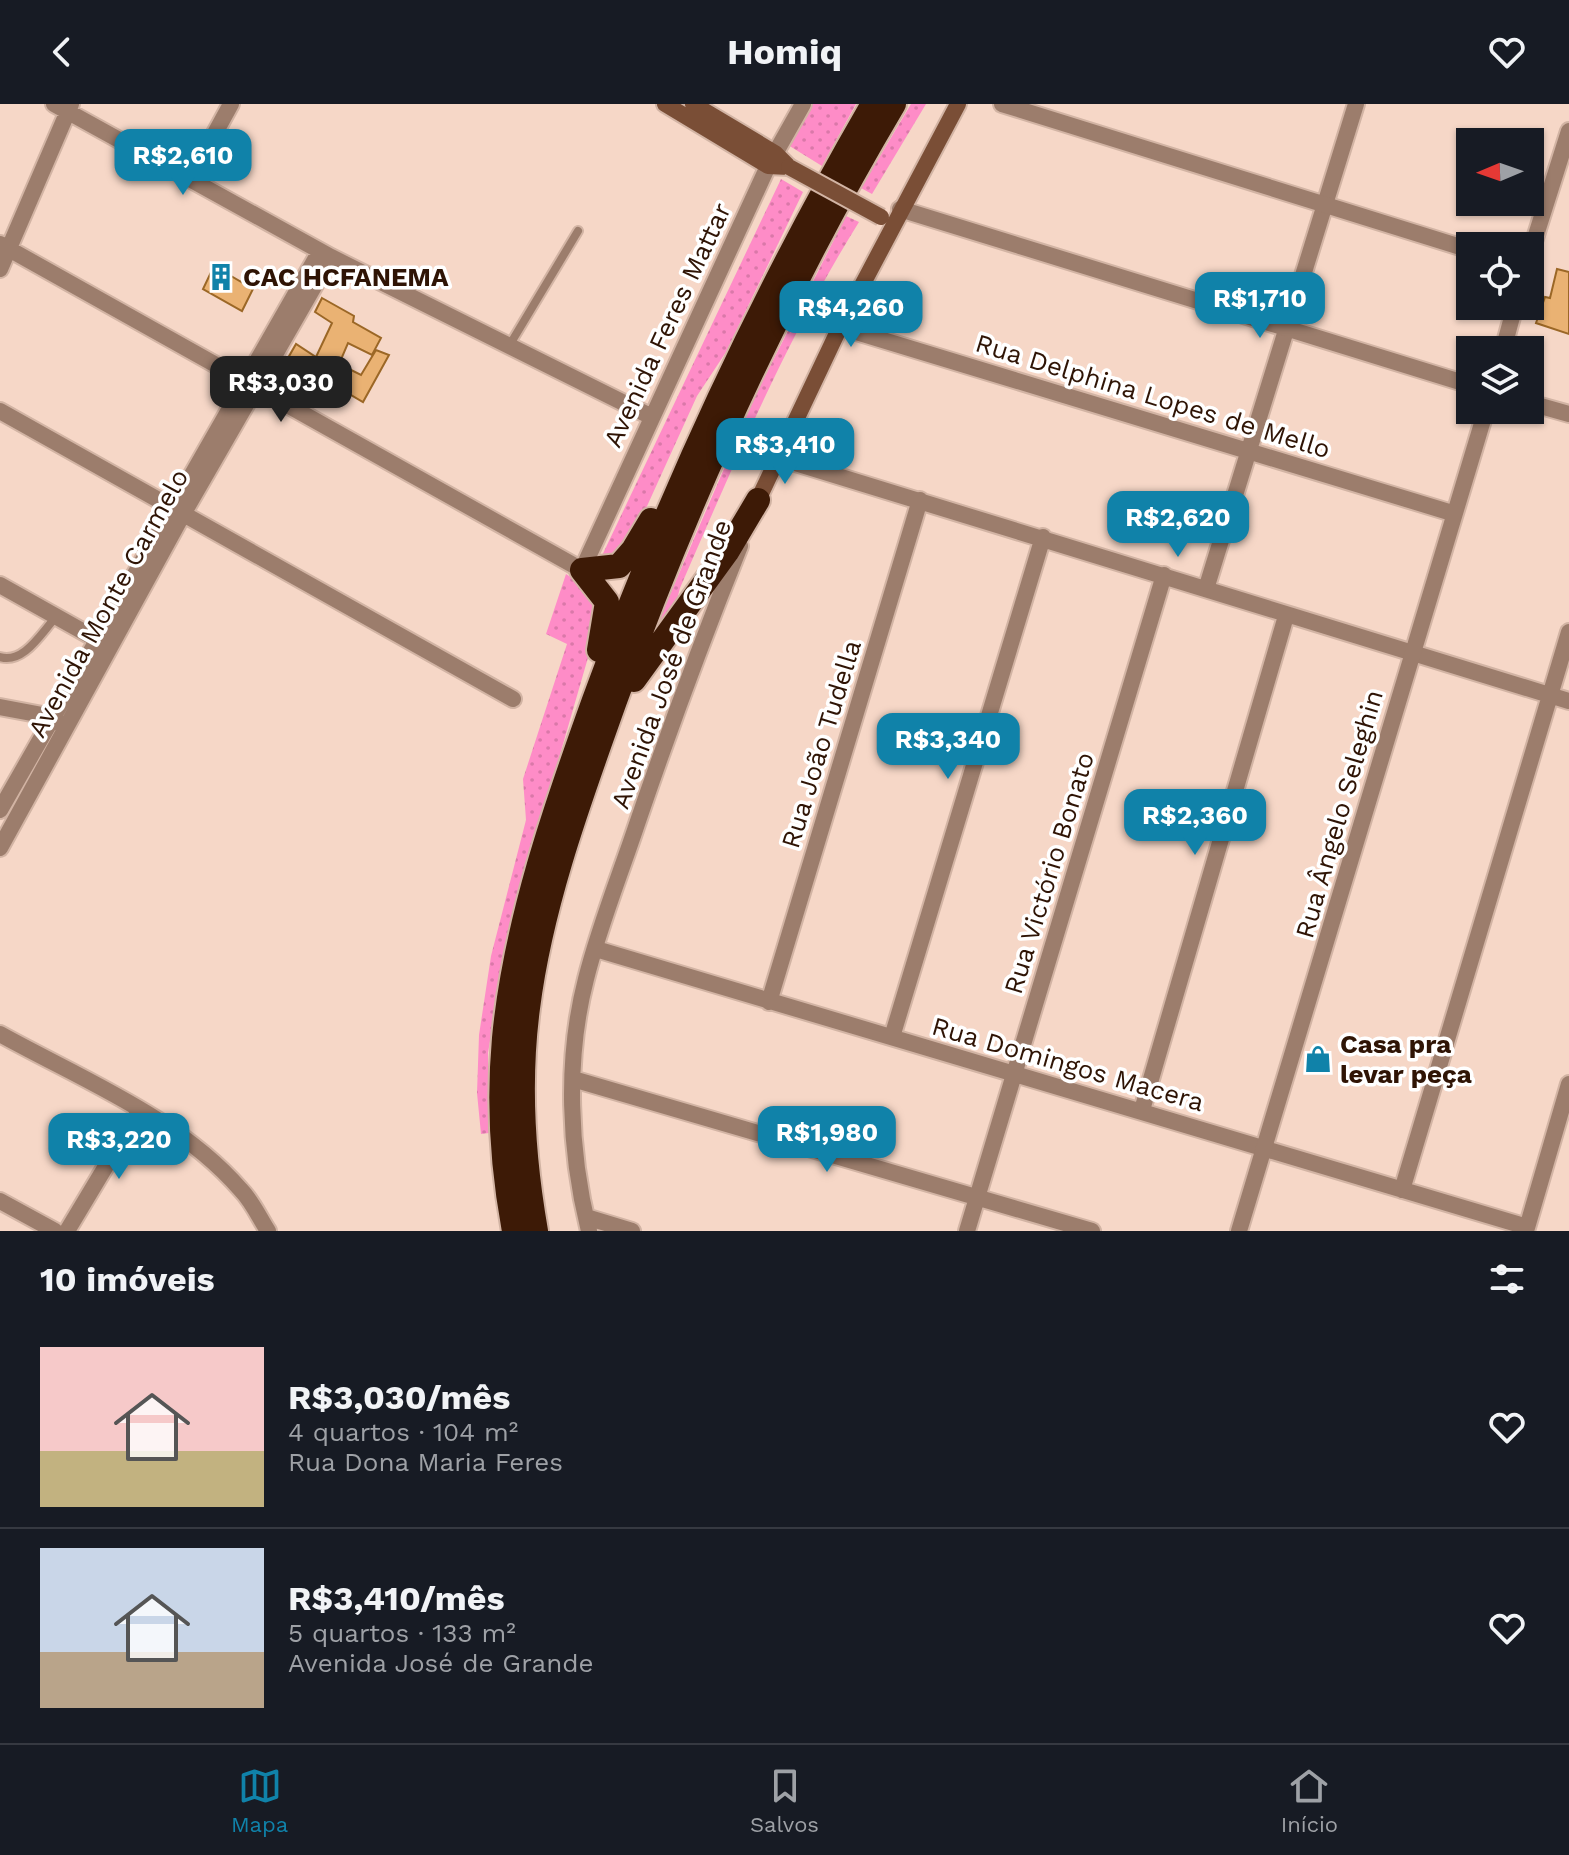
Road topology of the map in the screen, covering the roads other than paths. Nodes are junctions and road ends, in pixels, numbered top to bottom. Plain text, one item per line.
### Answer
1 (231, 104) edge
2 (665, 104) edge
3 (693, 104) edge
4 (803, 104) edge
5 (873, 104) edge
6 (894, 104) edge
7 (958, 104) edge
8 (1002, 104) edge
9 (1356, 104) edge
10 (65, 107) edge
11 (1569, 131) edge
12 (771, 159) junction
13 (190, 179) junction
14 (1324, 206) junction
15 (892, 217) junction
16 (578, 231) dead end
17 (1537, 232) edge
18 (4, 246) edge
19 (1456, 246) edge
20 (325, 254) junction
21 (0, 269) edge
22 (1286, 325) junction
23 (840, 327) junction
24 (508, 347) junction
25 (1456, 380) edge
26 (251, 385) junction
27 (1544, 407) edge
28 (0, 411) edge
29 (1569, 414) edge
30 (650, 416) junction
31 (706, 420) junction
32 (1481, 424) edge
33 (1249, 448) junction
34 (776, 457) junction
35 (758, 500) junction
36 (920, 500) junction
37 (1452, 513) junction
38 (177, 514) junction
39 (1043, 537) junction
40 (582, 570) junction
41 (1164, 575) junction
42 (0, 585) edge
43 (1206, 589) junction
44 (57, 616) junction
45 (1286, 616) junction
46 (1569, 632) edge
47 (104, 644) junction
48 (1412, 653) junction
49 (0, 657) edge
50 (1549, 695) junction
51 (513, 699) dead end
52 (1569, 701) edge
53 (0, 707) edge
54 (53, 717) junction
55 (65, 730) junction
56 (582, 764) junction
57 (0, 810) edge
58 (0, 848) edge
59 (596, 949) junction
60 (769, 1002) junction
61 (0, 1034) edge
62 (892, 1037) junction
63 (1014, 1074) junction
64 (573, 1079) junction
65 (1569, 1084) edge
66 (1142, 1110) junction
67 (139, 1111) junction
68 (1266, 1147) junction
69 (1402, 1190) junction
70 (977, 1196) junction
71 (0, 1201) edge
72 (587, 1224) edge
73 (1527, 1229) edge
74 (55, 1231) edge
75 (67, 1231) edge
76 (268, 1231) edge
77 (514, 1231) edge
78 (536, 1231) edge
79 (632, 1231) edge
80 (967, 1231) edge
81 (1092, 1231) edge
82 (1239, 1231) edge

1 - 13 street
2 - 12 main road
3 - 12 main road
4 - 12 street, Avenida Feres Mattar
5 - 31 highway
6 - 56 highway
7 - 15 main road, Avenida José de Grande
8 - 14 street
9 - 14 street
10 - 13 street
10 - 18 street
11 - 17 street
12 - 15 main road, bridge
12 - 30 street, Avenida Feres Mattar
13 - 20 street
14 - 19 street
14 - 22 street
15 - 22 street
15 - 23 main road, Avenida José de Grande
16 - 24 lane
18 - 21 street
18 - 26 street
20 - 24 street
20 - 26 street, Avenida Monte Carmelo
22 - 25 street
22 - 33 street
23 - 33 street, Rua Delphina Lopes de Mello
23 - 34 main road, Avenida José de Grande
24 - 30 street
26 - 38 street, Avenida Monte Carmelo
26 - 40 street
27 - 29 street
28 - 38 street
30 - 40 street, Avenida Feres Mattar
31 - 40 highway
31 - 56 highway
32 - 37 street, Rua Ângelo Seleghin
33 - 37 street, Rua Delphina Lopes de Mello
33 - 43 street
34 - 35 main road, Avenida José de Grande
34 - 36 street
35 - 56 highway
35 - 59 street, Avenida José de Grande
36 - 39 street
36 - 60 street, Rua João Tudella
37 - 48 street, Rua Ângelo Seleghin
38 - 47 street, Avenida Monte Carmelo
38 - 51 street
39 - 41 street
39 - 62 street
40 - 56 highway
41 - 43 street
41 - 63 street, Rua Victório Bonato
42 - 44 street
43 - 45 street
44 - 47 street
44 - 49 lane
45 - 48 street
45 - 66 street
46 - 50 street
47 - 54 street, Avenida Monte Carmelo
47 - 55 street, Avenida Monte Carmelo
48 - 50 street
48 - 68 street, Rua Ângelo Seleghin
50 - 52 street
50 - 69 street
53 - 54 street
54 - 55 street
54 - 57 street, Avenida Monte Carmelo
55 - 58 street, Avenida Monte Carmelo
56 - 77 highway
56 - 78 highway
59 - 60 street, Rua Domingos Macera
59 - 64 street, Avenida José de Grande
60 - 62 street, Rua Domingos Macera
61 - 67 street
62 - 63 street, Rua Domingos Macera
63 - 66 street, Rua Domingos Macera
63 - 70 street, Rua Victório Bonato
64 - 70 street
64 - 72 street, Avenida José de Grande
65 - 73 street
66 - 68 street, Rua Domingos Macera
67 - 75 street
67 - 76 street
68 - 69 street, Rua Domingos Macera
68 - 82 street, Rua Ângelo Seleghin
69 - 73 street, Rua Domingos Macera
70 - 80 street, Rua Victório Bonato
70 - 81 street
71 - 74 street
72 - 79 street

